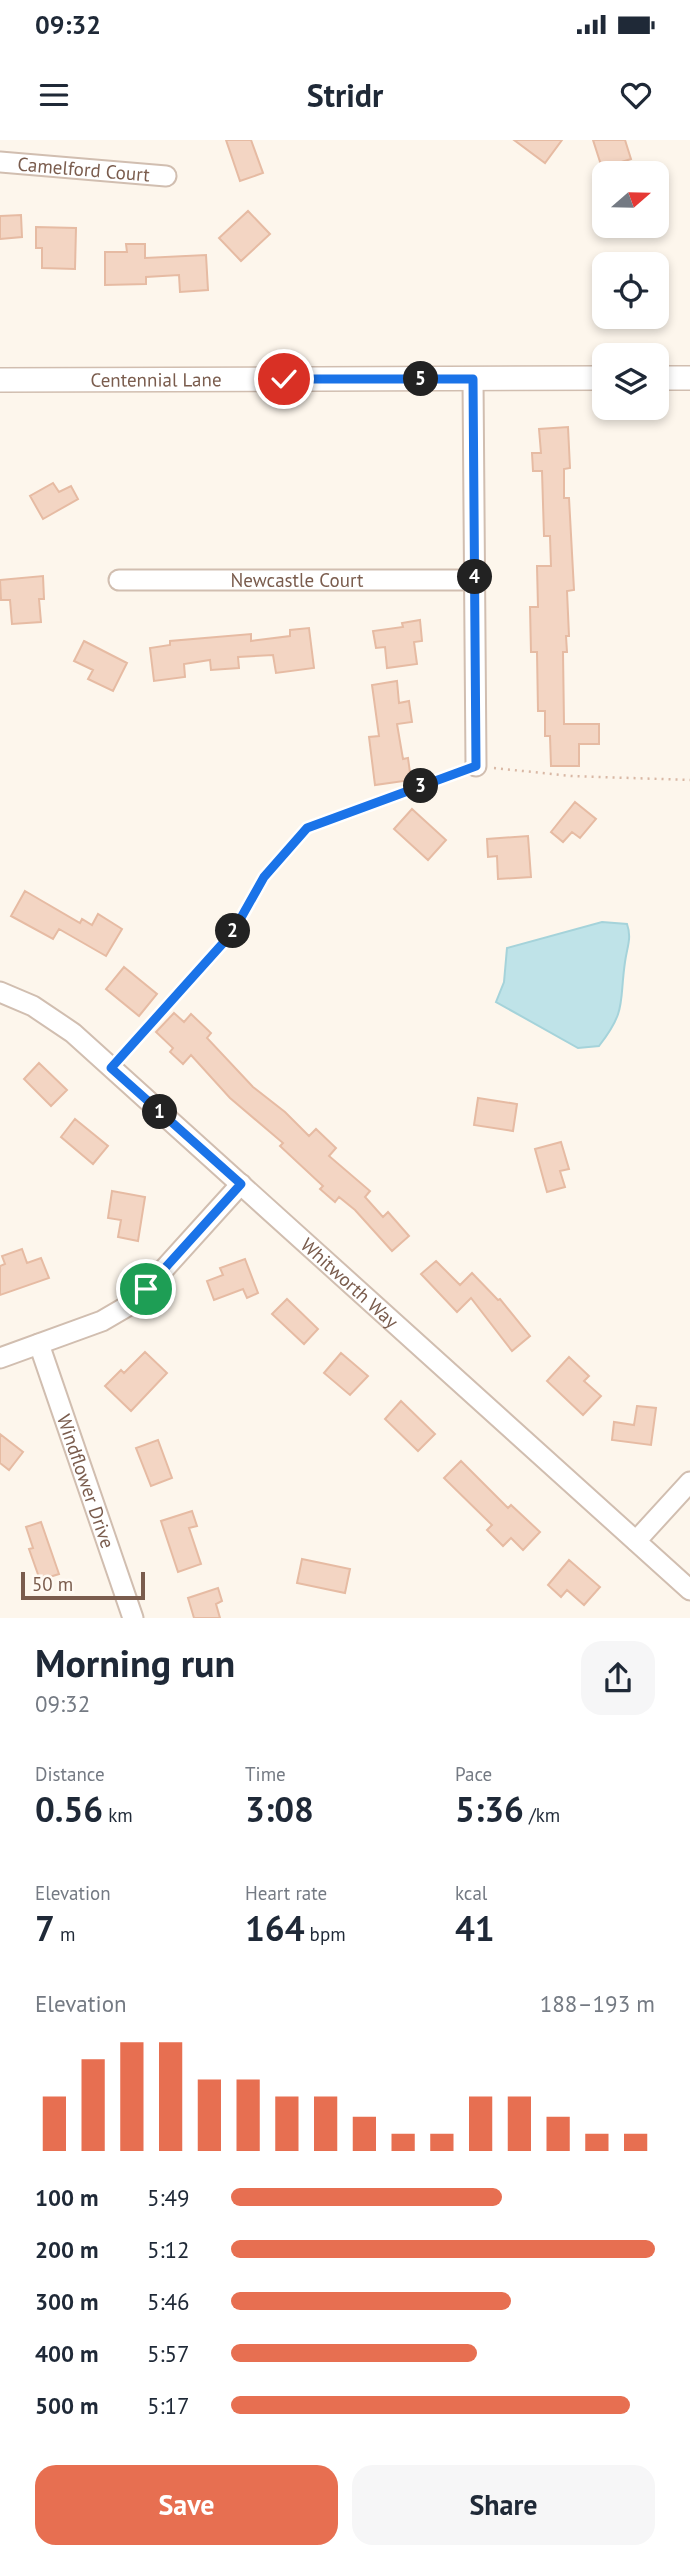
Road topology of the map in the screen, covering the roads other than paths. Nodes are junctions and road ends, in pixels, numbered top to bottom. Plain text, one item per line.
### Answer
1 (0, 162) edge
2 (166, 176) dead end
3 (669, 378) edge
4 (690, 378) edge
5 (473, 379) junction
6 (592, 379) edge
7 (0, 380) edge
8 (119, 580) dead end
9 (475, 580) junction
10 (476, 766) road end
11 (0, 992) edge
12 (241, 1184) junction
13 (39, 1344) junction
14 (0, 1358) edge
15 (690, 1482) edge
16 (636, 1541) junction
17 (690, 1590) edge
18 (133, 1618) edge

1 - 2 street, Camelford Court
3 - 4 street
5 - 6 street, Centennial Lane
5 - 7 street, Centennial Lane
5 - 9 street
8 - 9 street, Newcastle Court
9 - 10 street
11 - 12 street, Whitworth Way
12 - 13 street
12 - 16 street, Whitworth Way
13 - 14 street
13 - 18 street, Windflower Drive
15 - 16 street
16 - 17 street, Whitworth Way

